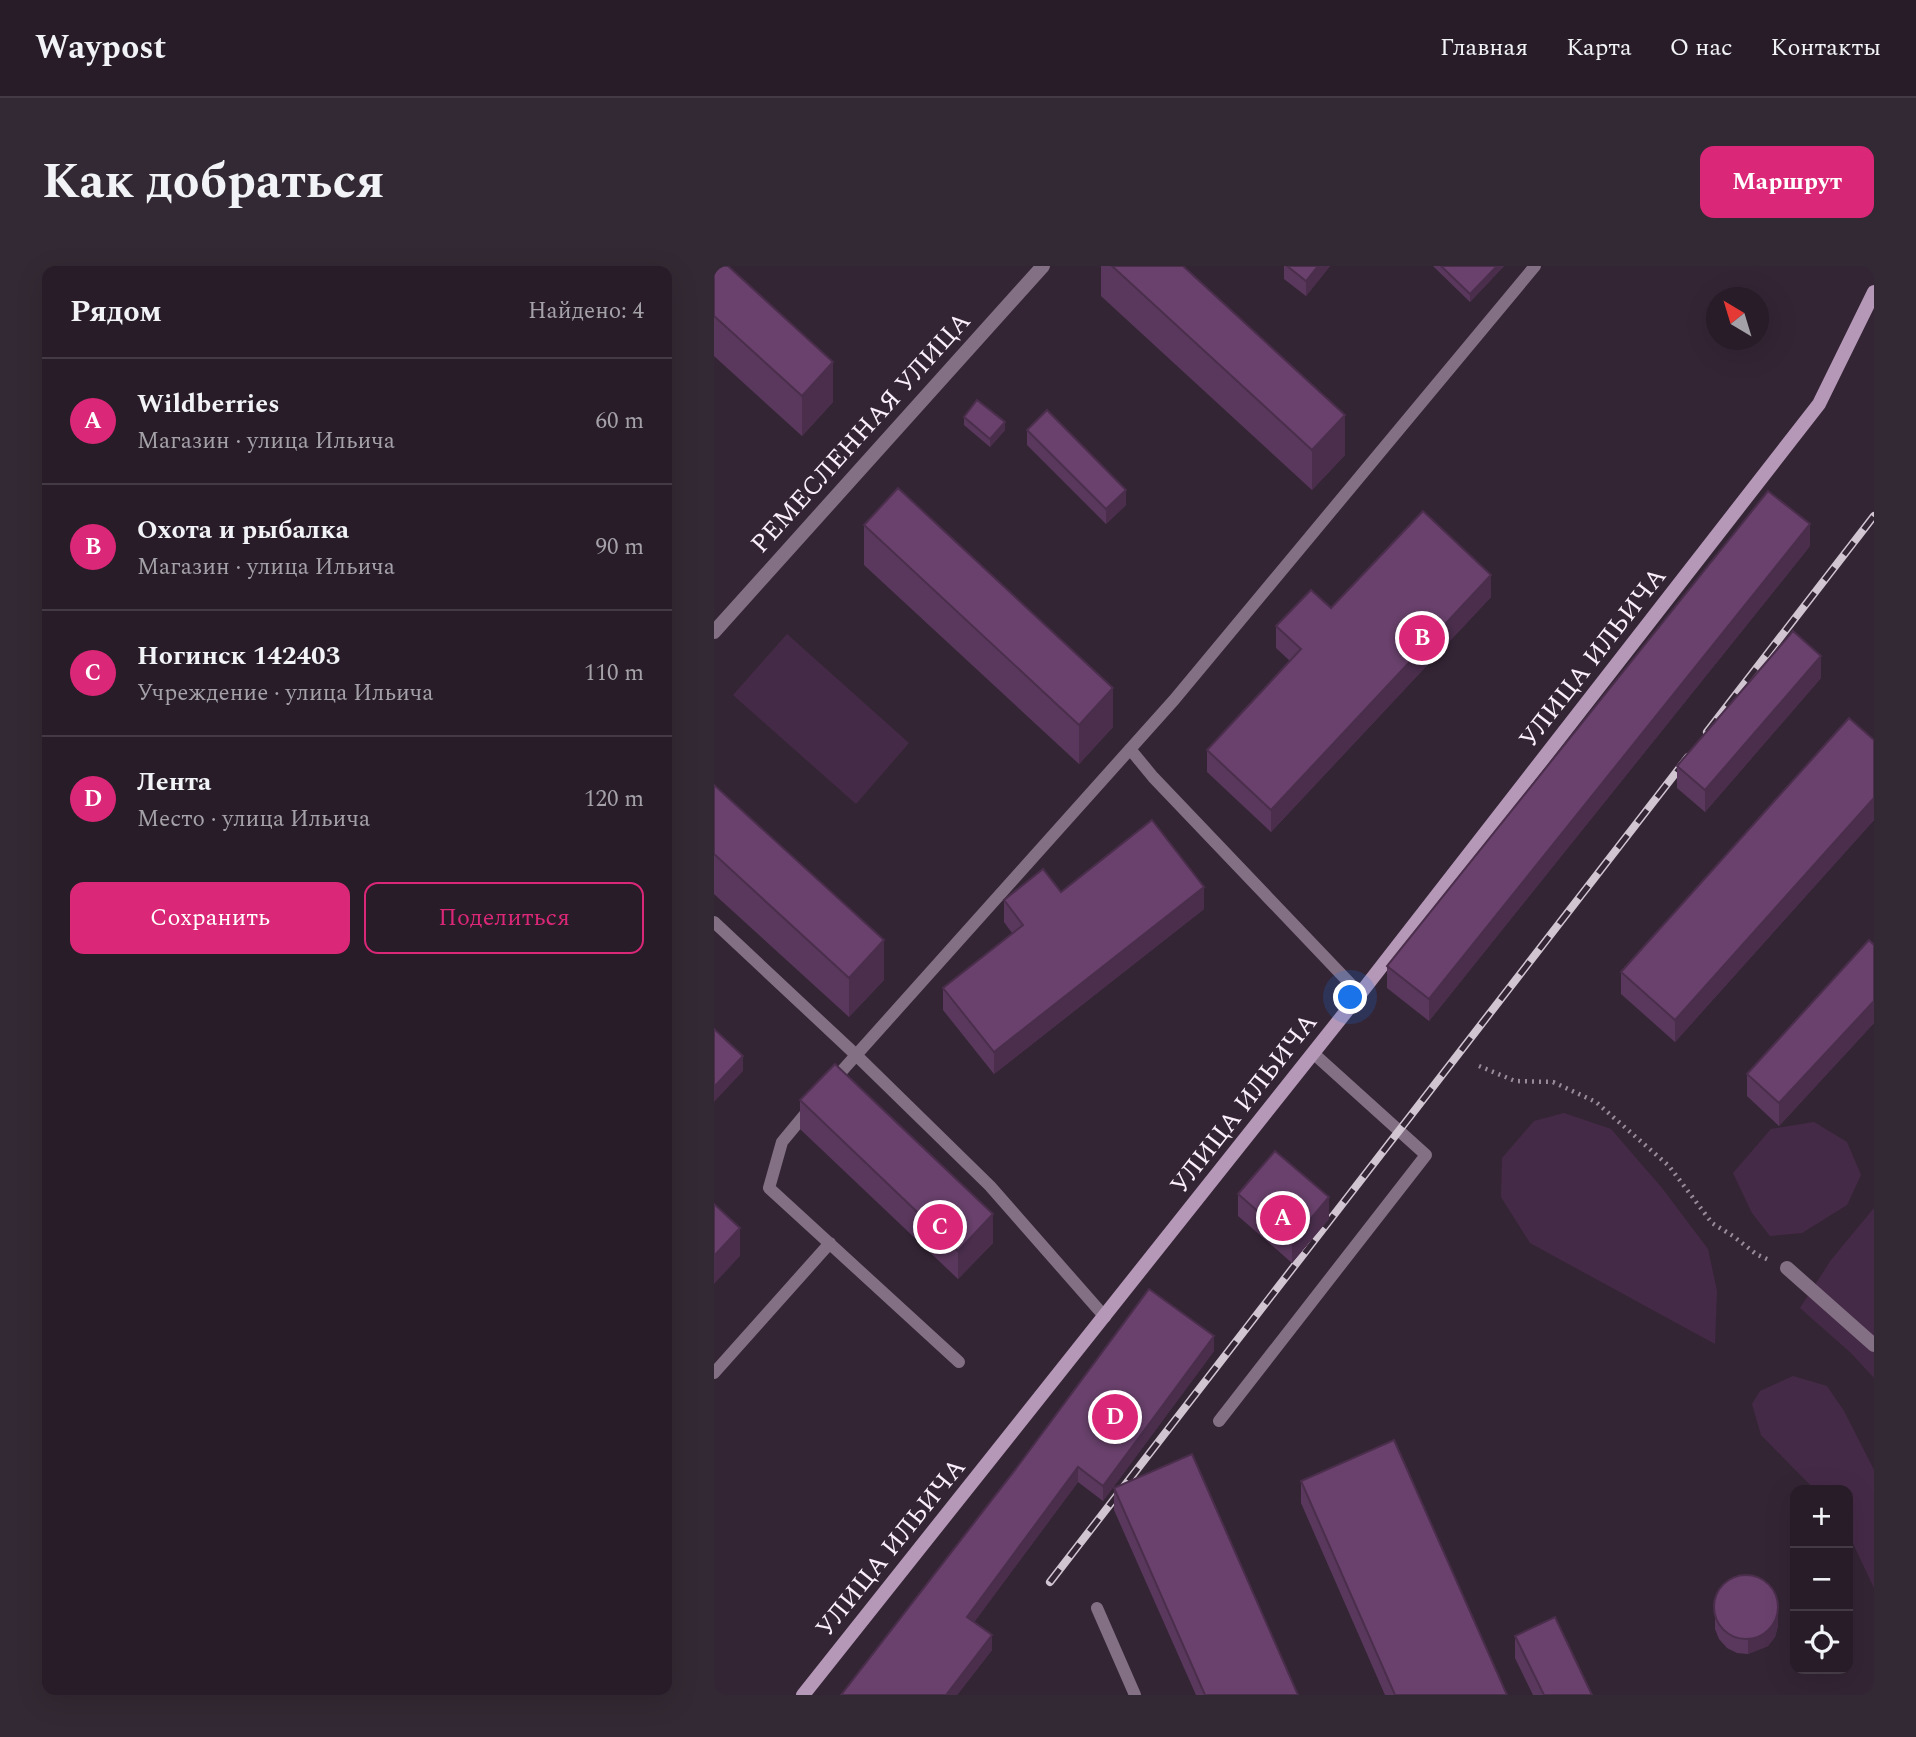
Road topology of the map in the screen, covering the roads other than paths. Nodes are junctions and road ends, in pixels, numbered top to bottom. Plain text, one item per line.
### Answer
1 (1042, 266) edge
2 (1535, 266) edge
3 (1874, 292) edge
4 (714, 632) edge
5 (1130, 748) junction
6 (714, 922) edge
7 (1360, 994) junction
8 (1313, 1053) junction
9 (855, 1054) junction
10 (830, 1243) junction
11 (1787, 1268) road end
12 (1105, 1317) junction
13 (1874, 1345) edge
14 (959, 1362) dead end
15 (714, 1373) edge
16 (1219, 1421) dead end
17 (1097, 1608) dead end
18 (803, 1695) edge
19 (1135, 1695) edge

1 - 4 street, РЕМЕСЛЕННАЯ УЛИЦА
2 - 5 lane
3 - 7 main road, УЛИЦА ИЛЬИЧА
5 - 7 lane
5 - 9 lane
6 - 9 lane
7 - 8 main road, УЛИЦА ИЛЬИЧА
8 - 12 main road, УЛИЦА ИЛЬИЧА
8 - 16 lane
9 - 10 lane
9 - 12 lane
10 - 14 lane
10 - 15 lane
11 - 13 street
12 - 18 main road, УЛИЦА ИЛЬИЧА
17 - 19 lane

